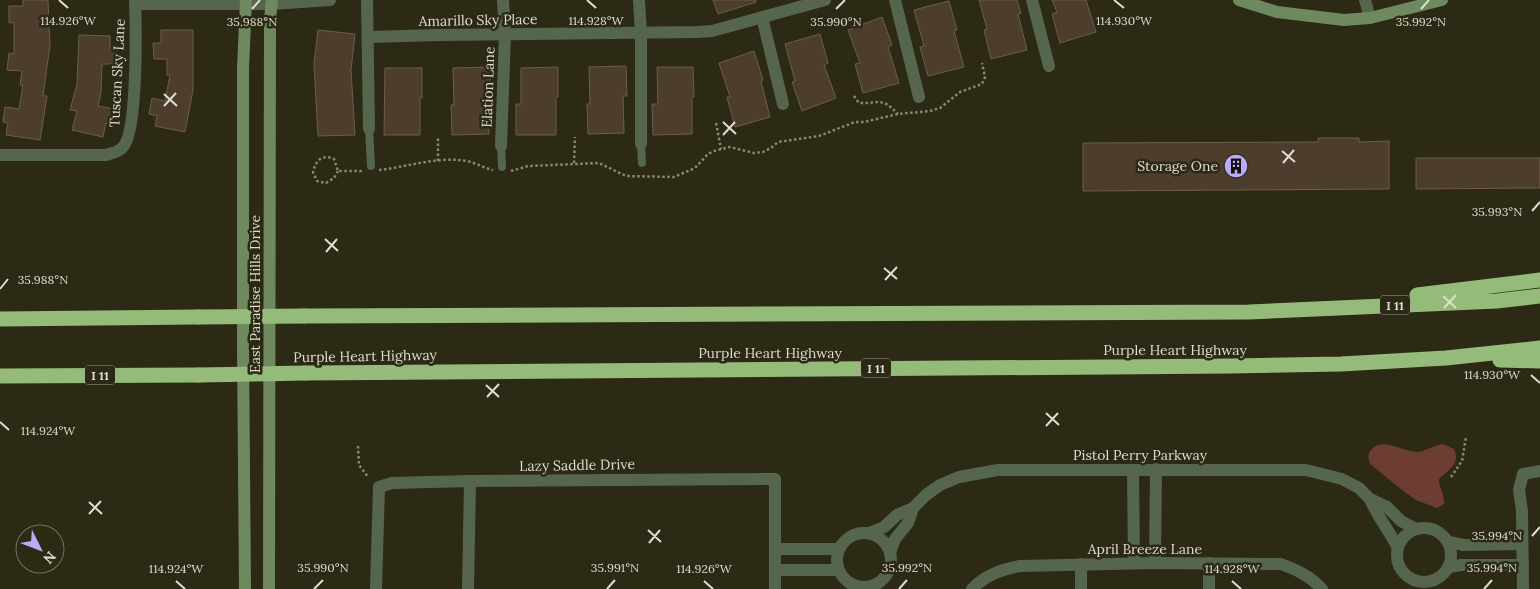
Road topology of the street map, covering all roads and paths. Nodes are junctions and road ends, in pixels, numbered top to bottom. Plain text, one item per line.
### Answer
1 (321, 0) edge
2 (330, 0) edge
3 (367, 0) edge
4 (503, 0) edge
5 (639, 0) edge
6 (824, 0) edge
7 (895, 0) edge
8 (1032, 0) edge
9 (1239, 0) edge
10 (1365, 0) edge
11 (1442, 0) edge
12 (135, 2) edge
13 (182, 2) edge
14 (246, 2) edge
15 (272, 2) edge
16 (762, 18) junction
17 (1370, 18) junction
18 (641, 33) junction
19 (505, 34) junction
20 (368, 37) junction
21 (1049, 66) dead end
22 (854, 96) dead end
23 (920, 97) dead end
24 (783, 104) dead end
25 (898, 114) dead end
26 (716, 122) dead end
27 (370, 129) joint
28 (438, 136) dead end
29 (575, 137) dead end
30 (641, 144) joint
31 (501, 146) joint
32 (721, 149) dead end
33 (0, 155) edge
34 (438, 161) dead end
35 (642, 163) dead end
36 (574, 164) dead end
37 (370, 166) dead end
38 (502, 167) dead end
39 (1540, 280) edge
40 (1540, 296) edge
41 (1249, 312) junction
42 (0, 319) edge
43 (1540, 348) edge
44 (1446, 358) junction
45 (1540, 362) edge
46 (0, 376) edge
47 (1466, 437) dead end
48 (358, 446) dead end
49 (1156, 469) junction
50 (1133, 470) junction
51 (1540, 471) edge
52 (368, 477) dead end
53 (1452, 477) dead end
54 (470, 481) junction
55 (1370, 499) junction
56 (913, 508) junction
57 (1416, 529) junction
58 (869, 533) junction
59 (1449, 542) junction
60 (1522, 544) junction
61 (1398, 548) junction
62 (775, 549) junction
63 (838, 549) junction
64 (890, 553) junction
65 (1134, 563) junction
66 (1155, 563) junction
67 (1209, 563) junction
68 (1081, 564) junction
69 (1523, 565) junction
70 (1449, 567) junction
71 (775, 570) junction
72 (838, 570) junction
73 (1318, 584) edge
74 (1414, 584) edge
75 (1436, 584) edge
76 (877, 586) edge
77 (975, 586) edge
78 (853, 587) edge
79 (245, 589) edge
80 (269, 589) edge
81 (376, 589) edge
82 (468, 589) edge
83 (775, 589) edge
84 (1081, 589) edge
85 (1209, 589) edge
86 (1523, 589) edge

1 - 2 street
1 - 15 street
3 - 20 street
4 - 19 street, Elation Lane
5 - 18 street
6 - 16 street, Amarillo Sky Place
7 - 23 street
8 - 21 street
9 - 17 street
10 - 17 street
11 - 17 street
12 - 13 street
12 - 33 street, Tuscan Sky Lane
13 - 14 street
14 - 15 street
14 - 79 street, East Paradise Hills Drive
15 - 80 street, East Paradise Hills Drive
16 - 18 street, Amarillo Sky Place
16 - 24 street
18 - 19 street, Amarillo Sky Place
18 - 30 street
19 - 20 street, Amarillo Sky Place
19 - 31 street, Elation Lane
20 - 27 street
22 - 25 path
26 - 32 path
27 - 37 lane
28 - 34 path
29 - 36 path
30 - 35 lane
31 - 38 lane
39 - 41 highway
40 - 41 highway, I 11
41 - 42 highway, I 11, bridge
43 - 44 highway, Purple Heart Highway / I 11
44 - 45 highway
44 - 46 highway, Purple Heart Highway / I 11, bridge
47 - 53 path
48 - 52 path
49 - 50 street, Pistol Perry Parkway
49 - 55 street, Pistol Perry Parkway
49 - 66 street
50 - 56 street, Pistol Perry Parkway
50 - 65 street
51 - 60 street
54 - 62 street, Lazy Saddle Drive
54 - 81 street, Lazy Saddle Drive
54 - 82 street
55 - 57 street, Pistol Perry Parkway
55 - 61 street, Pistol Perry Parkway
56 - 58 street, Pistol Perry Parkway
56 - 64 street, Pistol Perry Parkway
57 - 59 street
57 - 61 street
58 - 63 street
58 - 64 street
59 - 60 street
59 - 70 street
60 - 69 street
61 - 74 street
62 - 63 street
62 - 71 street
63 - 72 street
64 - 76 street
65 - 66 street, April Breeze Lane
65 - 68 street, April Breeze Lane
66 - 67 street, April Breeze Lane
67 - 73 street, April Breeze Lane
67 - 85 street
68 - 77 street, April Breeze Lane
68 - 84 street
69 - 70 street
69 - 86 street
70 - 75 street
71 - 72 street
71 - 83 street
72 - 78 street
74 - 75 street
76 - 78 street

